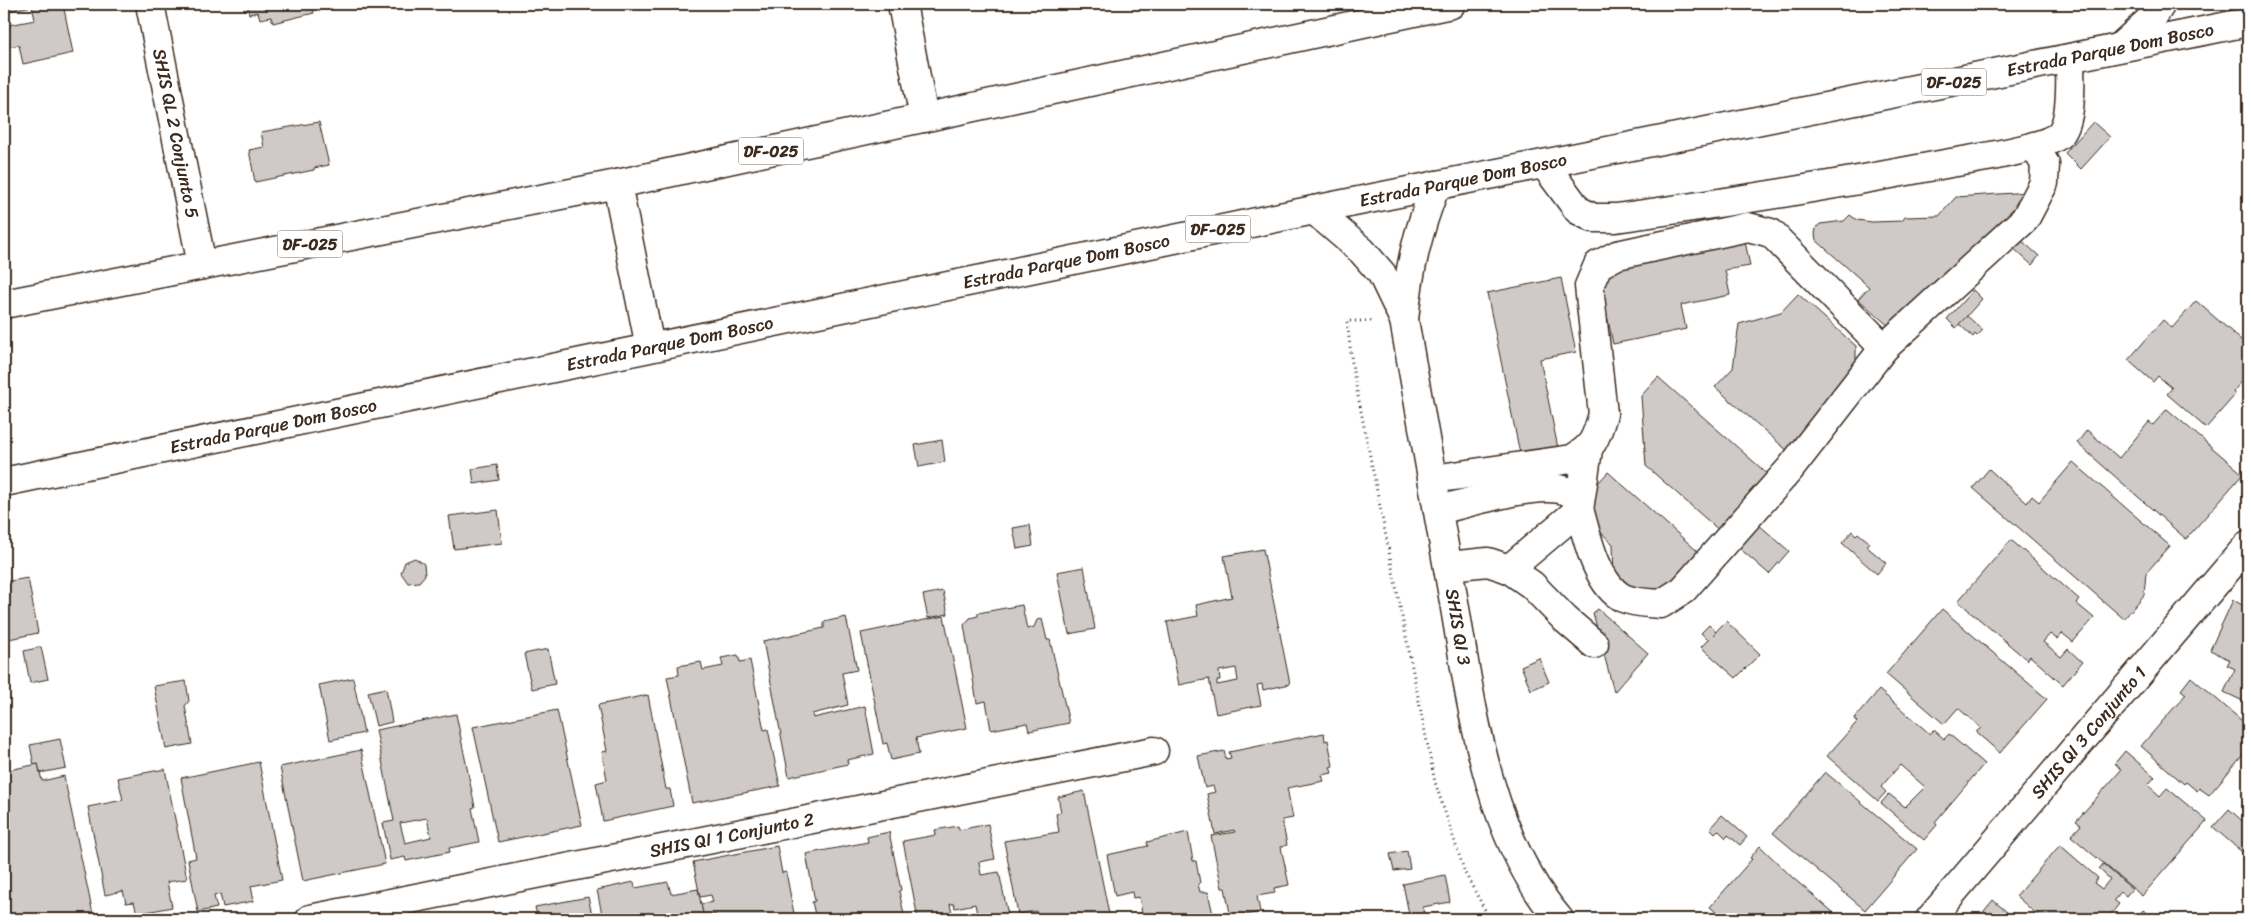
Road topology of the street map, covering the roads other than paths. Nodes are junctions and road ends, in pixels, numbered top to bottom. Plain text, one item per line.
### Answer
1 (150, 4) edge
2 (902, 4) edge
3 (1451, 4) edge
4 (2161, 4) edge
5 (2248, 22) edge
6 (2120, 47) junction
7 (2070, 58) junction
8 (924, 118) junction
9 (2034, 146) junction
10 (1544, 164) junction
11 (617, 184) junction
12 (1436, 186) junction
13 (1314, 210) junction
14 (202, 264) junction
15 (4, 304) edge
16 (1404, 320) junction
17 (650, 346) junction
18 (1884, 348) junction
19 (1588, 450) junction
20 (1433, 480) junction
21 (4, 482) edge
22 (1438, 510) junction
23 (1580, 510) junction
24 (2248, 545) edge
25 (1448, 566) junction
26 (1509, 569) junction
27 (1594, 644) dead end
28 (1154, 751) dead end
29 (310, 919) edge
30 (1559, 919) edge
31 (1930, 919) edge

1 - 14 main road, SHIS QL 2 Conjunto 5
2 - 8 main road
3 - 8 main road, DF-025
4 - 6 main road
5 - 6 main road, Estrada Parque Dom Bosco / DF-025
6 - 7 main road, Estrada Parque Dom Bosco / DF-025
7 - 9 main road
7 - 10 main road, Estrada Parque Dom Bosco / DF-025
8 - 11 main road, DF-025
9 - 10 main road
9 - 18 main road
10 - 12 main road, Estrada Parque Dom Bosco / DF-025
11 - 14 main road, DF-025
11 - 17 main road
12 - 13 main road, Estrada Parque Dom Bosco / DF-025
12 - 16 main road, SHIS QI 3
13 - 16 main road, SHIS QI 3
13 - 17 main road, Estrada Parque Dom Bosco / DF-025
14 - 15 main road, DF-025
16 - 20 main road, SHIS QI 3
17 - 21 main road, Estrada Parque Dom Bosco / DF-025
18 - 19 main road
18 - 23 main road
19 - 20 main road
19 - 23 main road
20 - 22 main road, SHIS QI 3
22 - 23 main road
22 - 25 main road, SHIS QI 3
23 - 26 main road
24 - 31 main road, SHIS QI 3 Conjunto 1
25 - 26 main road
25 - 30 main road, SHIS QI 3
26 - 27 main road
28 - 29 main road, SHIS QI 1 Conjunto 2

